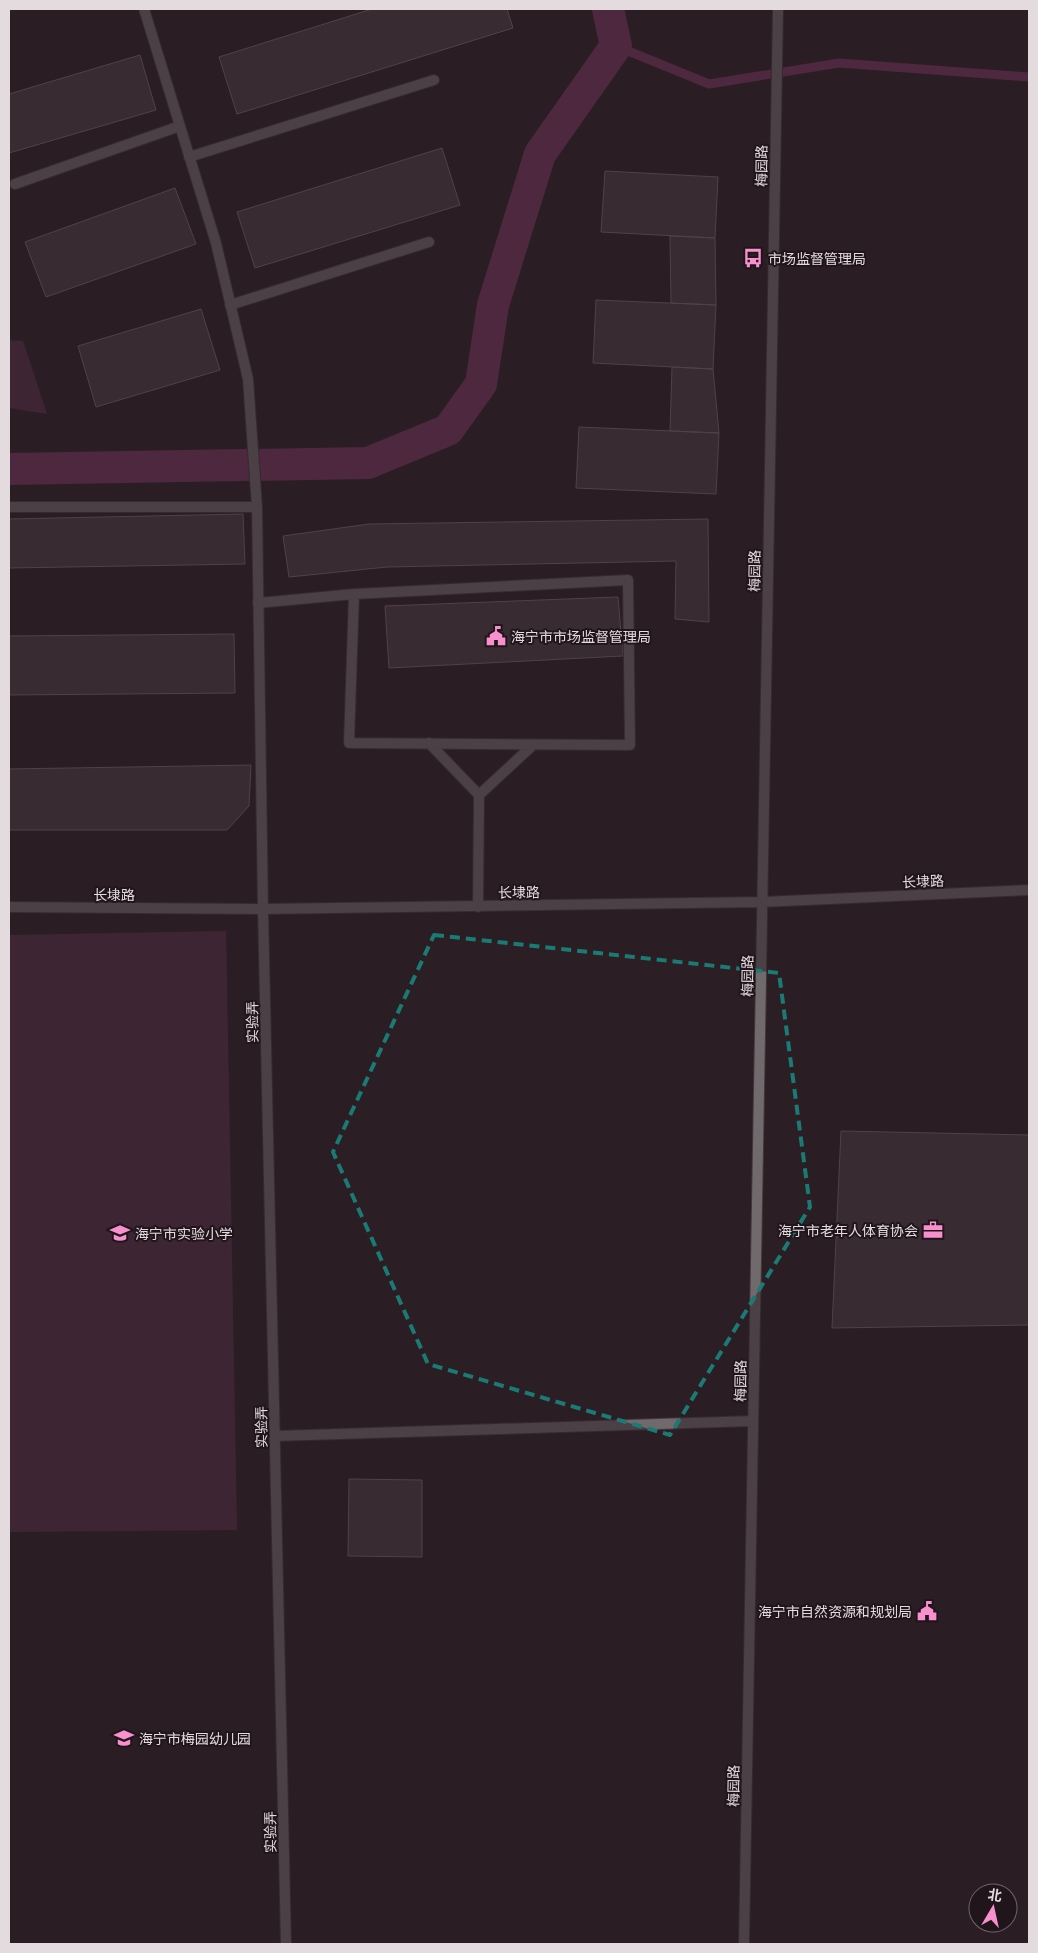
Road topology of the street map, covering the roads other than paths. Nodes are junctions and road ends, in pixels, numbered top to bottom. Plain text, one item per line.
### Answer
1 (144, 9) edge
2 (778, 9) edge
3 (434, 80) dead end
4 (180, 126) junction
5 (189, 157) junction
6 (15, 184) dead end
7 (429, 242) dead end
8 (230, 305) junction
9 (9, 507) edge
10 (257, 507) junction
11 (354, 594) junction
12 (258, 603) junction
13 (429, 743) junction
14 (533, 744) junction
15 (479, 795) junction
16 (1029, 890) edge
17 (762, 902) junction
18 (478, 906) junction
19 (9, 907) edge
20 (263, 909) junction
21 (753, 1421) junction
22 (275, 1436) junction
23 (286, 1944) edge
24 (744, 1944) edge

1 - 4 street, 实验弄
2 - 17 street, 梅园路
3 - 5 street
4 - 5 street, 实验弄
4 - 6 street
5 - 8 street, 实验弄
7 - 8 street
8 - 10 street, 实验弄
9 - 10 street
10 - 12 street, 实验弄
11 - 12 street
11 - 13 street
11 - 14 street
12 - 20 street, 实验弄
13 - 14 street
13 - 15 street
14 - 15 street
15 - 18 street
16 - 17 street, 长埭路
17 - 18 street, 长埭路
17 - 21 street, 梅园路
18 - 20 street, 长埭路
19 - 20 street, 长埭路
20 - 22 street, 实验弄
21 - 22 street
21 - 24 street, 梅园路
22 - 23 street, 实验弄

